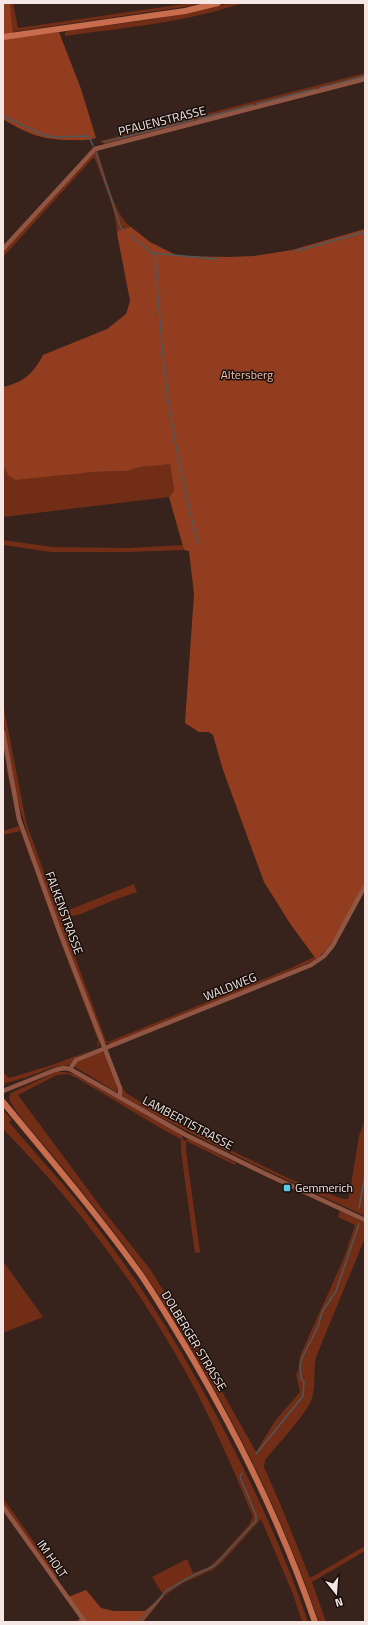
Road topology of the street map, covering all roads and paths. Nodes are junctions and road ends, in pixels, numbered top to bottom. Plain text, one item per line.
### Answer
1 (218, 3) edge
2 (3, 37) edge
3 (365, 79) edge
4 (3, 249) edge
5 (3, 732) edge
6 (365, 886) edge
7 (104, 1048) junction
8 (70, 1069) junction
9 (3, 1091) edge
10 (120, 1097) junction
11 (3, 1102) edge
12 (365, 1220) edge
13 (3, 1507) edge
14 (85, 1622) edge
15 (315, 1622) edge

1 - 2 main road
3 - 4 street, PFAUENSTRASSE
5 - 7 street, FALKENSTRASSE
6 - 7 street, WALDWEG
7 - 8 street, WALDWEG
7 - 10 street, FALKENSTRASSE
8 - 9 street
8 - 10 street, LAMBERTISTRASSE
10 - 12 street, LAMBERTISTRASSE
11 - 15 main road, DOLBERGER STRASSE
13 - 14 street, IM HOLT

